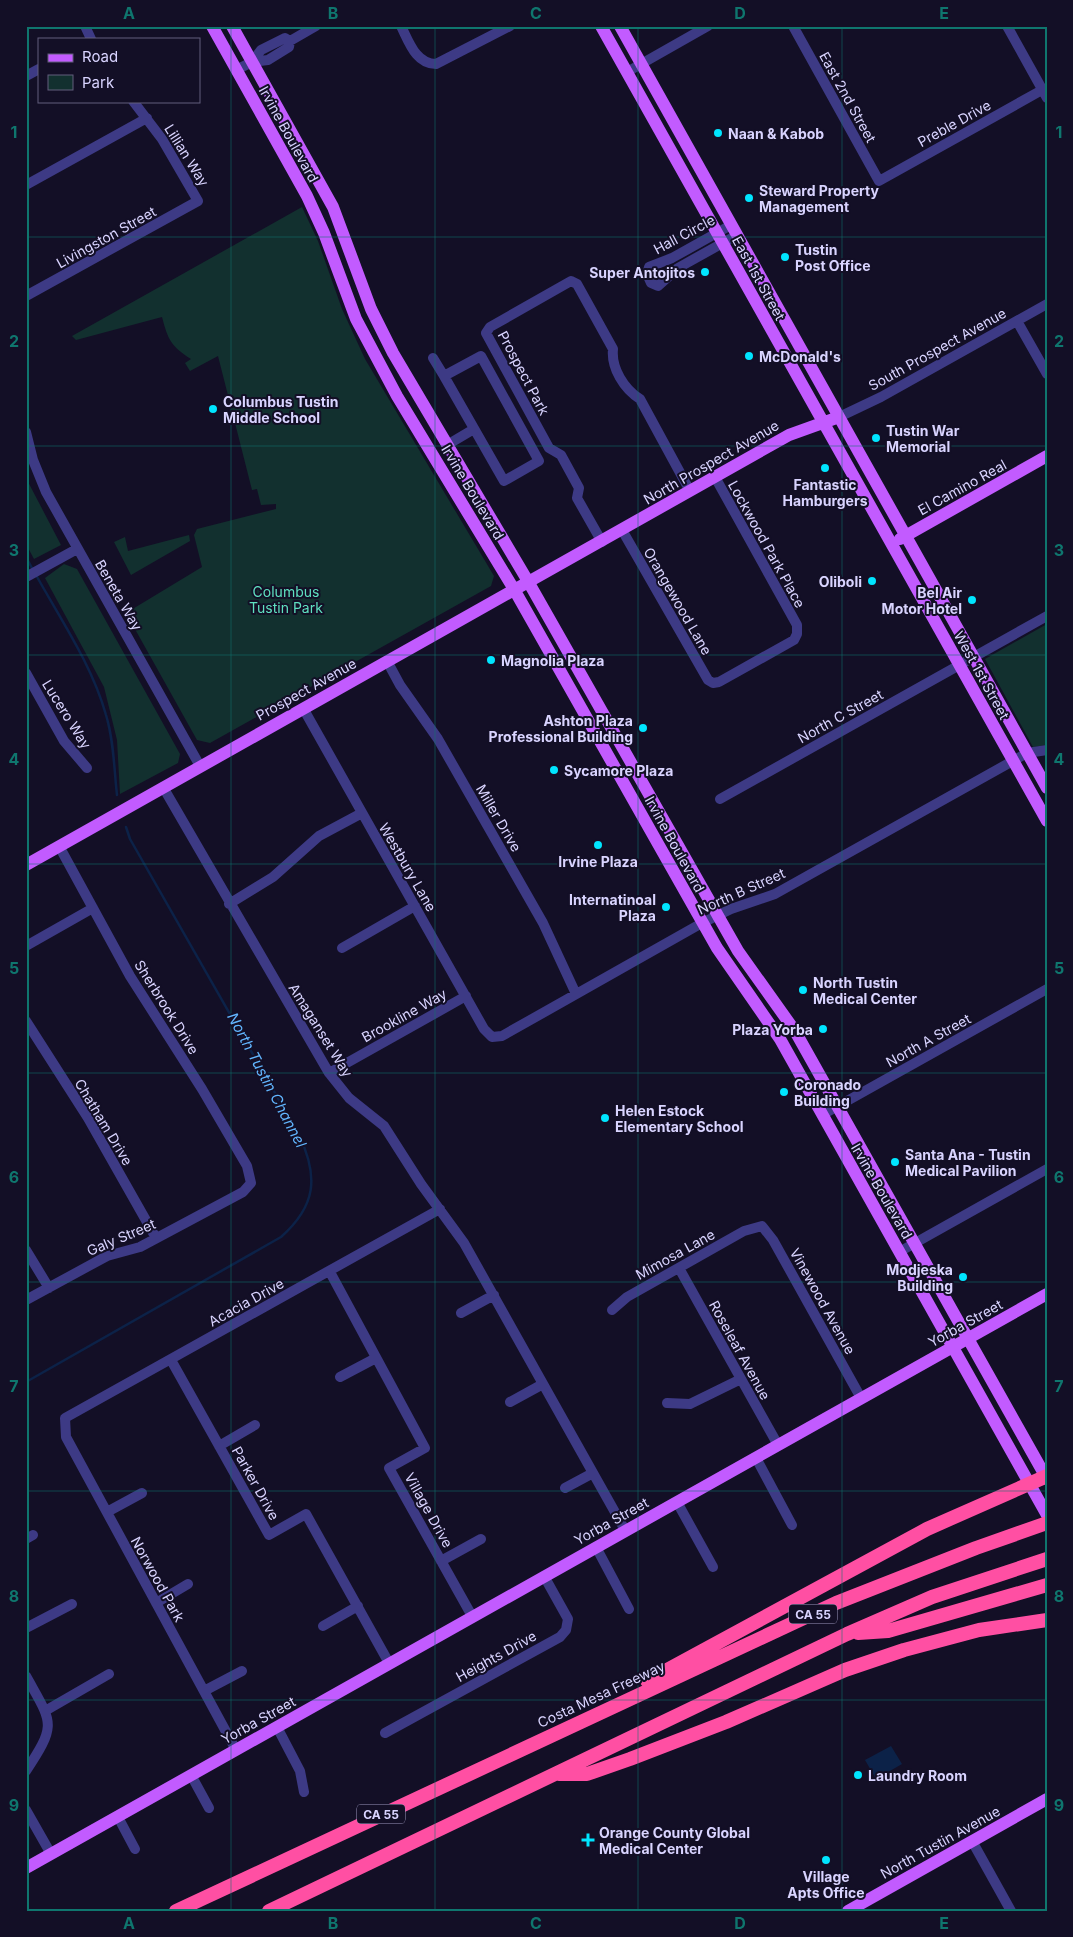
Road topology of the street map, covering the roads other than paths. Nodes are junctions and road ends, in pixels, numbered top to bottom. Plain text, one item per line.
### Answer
1 (85, 26) edge
2 (212, 26) edge
3 (232, 26) edge
4 (316, 26) edge
5 (401, 26) edge
6 (510, 26) edge
7 (601, 26) edge
8 (620, 26) edge
9 (708, 26) edge
10 (793, 26) edge
11 (1007, 26) edge
12 (91, 38) edge
13 (252, 62) junction
14 (641, 64) junction
15 (38, 70) edge
16 (236, 70) junction
17 (627, 72) junction
18 (26, 76) edge
19 (1045, 94) edge
20 (134, 102) edge
21 (258, 108) junction
22 (147, 118) junction
23 (290, 131) junction
24 (292, 170) junction
25 (317, 179) junction
26 (879, 181) joint
27 (26, 185) edge
28 (198, 201) joint
29 (734, 230) junction
30 (719, 238) junction
31 (26, 296) edge
32 (1047, 304) edge
33 (1017, 321) junction
34 (373, 351) junction
35 (434, 358) dead end
36 (400, 365) junction
37 (1047, 374) edge
38 (444, 376) junction
39 (839, 417) junction
40 (823, 422) junction
41 (474, 429) junction
42 (26, 432) edge
43 (421, 434) junction
44 (447, 445) junction
45 (1047, 456) edge
46 (715, 477) junction
47 (690, 492) junction
48 (622, 530) junction
49 (905, 536) junction
50 (602, 542) junction
51 (891, 544) junction
52 (77, 549) junction
53 (26, 577) edge
54 (530, 583) junction
55 (515, 591) junction
56 (1047, 616) edge
57 (973, 657) junction
58 (387, 661) junction
59 (959, 665) junction
60 (26, 673) edge
61 (713, 683) joint
62 (303, 708) junction
63 (1047, 750) edge
64 (1027, 753) junction
65 (1013, 761) junction
66 (200, 766) junction
67 (87, 768) dead end
68 (644, 786) junction
69 (163, 788) junction
70 (1047, 788) edge
71 (630, 794) junction
72 (720, 799) dead end
73 (362, 813) junction
74 (1047, 821) edge
75 (59, 846) junction
76 (26, 865) edge
77 (229, 904) junction
78 (415, 906) junction
79 (93, 908) junction
80 (717, 916) junction
81 (702, 923) junction
82 (26, 946) edge
83 (342, 948) dead end
84 (1047, 989) edge
85 (576, 994) junction
86 (466, 996) junction
87 (26, 1021) edge
88 (492, 1037) joint
89 (329, 1073) junction
90 (838, 1107) junction
91 (822, 1115) junction
92 (1047, 1169) edge
93 (251, 1183) joint
94 (440, 1209) junction
95 (754, 1227) joint
96 (156, 1238) junction
97 (914, 1244) junction
98 (26, 1250) edge
99 (899, 1252) junction
100 (679, 1268) junction
101 (330, 1272) junction
102 (49, 1288) junction
103 (1047, 1294) edge
104 (494, 1296) junction
105 (26, 1300) edge
106 (612, 1310) dead end
107 (462, 1313) dead end
108 (968, 1338) junction
109 (953, 1347) junction
110 (376, 1358) junction
111 (171, 1360) junction
112 (340, 1377) dead end
113 (741, 1379) junction
114 (543, 1384) junction
115 (861, 1398) junction
116 (510, 1402) dead end
117 (667, 1403) dead end
118 (66, 1418) joint
119 (255, 1425) dead end
120 (778, 1445) junction
121 (219, 1446) junction
122 (756, 1458) junction
123 (593, 1473) junction
124 (1046, 1477) edge
125 (1029, 1483) junction
126 (565, 1488) dead end
127 (142, 1493) dead end
128 (677, 1502) junction
129 (106, 1512) junction
130 (1047, 1515) edge
131 (1047, 1523) edge
132 (792, 1525) dead end
133 (625, 1530) junction
134 (481, 1539) dead end
135 (596, 1547) junction
136 (1047, 1559) edge
137 (441, 1561) junction
138 (713, 1567) dead end
139 (544, 1576) junction
140 (188, 1584) dead end
141 (1047, 1585) edge
142 (156, 1603) junction
143 (72, 1604) dead end
144 (358, 1606) junction
145 (630, 1609) dead end
146 (472, 1616) junction
147 (1047, 1620) edge
148 (324, 1626) dead end
149 (26, 1628) edge
150 (847, 1634) junction
151 (389, 1663) junction
152 (242, 1671) dead end
153 (109, 1674) dead end
154 (26, 1676) edge
155 (204, 1691) junction
156 (45, 1711) junction
157 (584, 1719) junction
158 (277, 1727) junction
159 (385, 1733) dead end
160 (236, 1750) junction
161 (26, 1771) edge
162 (553, 1774) junction
163 (191, 1775) junction
164 (304, 1792) dead end
165 (1047, 1799) edge
166 (209, 1808) dead end
167 (26, 1810) edge
168 (118, 1817) junction
169 (972, 1841) junction
170 (135, 1849) dead end
171 (51, 1854) junction
172 (26, 1868) edge
173 (176, 1911) edge
174 (269, 1911) edge
175 (848, 1911) edge
176 (1011, 1911) edge

1 - 12 street
2 - 16 main road, Irvine Boulevard
3 - 13 main road, Irvine Boulevard
4 - 13 street
5 - 6 street
7 - 17 main road, East 1st Street
8 - 14 main road, East 1st Street
9 - 14 street
10 - 26 street, East 2nd Street
11 - 19 street
13 - 16 street
13 - 23 main road, Irvine Boulevard
14 - 17 street
14 - 29 main road, East 1st Street
15 - 18 street
16 - 21 main road, Irvine Boulevard
17 - 30 main road, East 1st Street
19 - 26 street, Preble Drive
20 - 22 street, Lillian Way
21 - 23 main road
21 - 24 main road, Irvine Boulevard
22 - 27 street
22 - 28 street, Lillian Way
23 - 25 main road, Irvine Boulevard
24 - 25 main road
24 - 34 main road, Irvine Boulevard
25 - 36 main road, Irvine Boulevard
28 - 31 street, Livingston Street
29 - 30 street, Hall Circle
29 - 39 main road, East 1st Street
30 - 30 street, Hall Circle
30 - 40 main road, East 1st Street
32 - 33 street, South Prospect Avenue
33 - 37 street
33 - 39 street, South Prospect Avenue
34 - 36 main road
34 - 43 main road, Irvine Boulevard
35 - 38 street
36 - 44 main road, Irvine Boulevard
38 - 41 street
38 - 41 street
39 - 40 main road, North Prospect Avenue
39 - 49 main road, East 1st Street
40 - 46 main road, North Prospect Avenue
40 - 51 main road, East 1st Street
41 - 44 street
42 - 52 street, Beneta Way
43 - 44 main road
43 - 55 main road, Irvine Boulevard
44 - 54 main road, Irvine Boulevard
45 - 49 main road, El Camino Real
46 - 47 main road, North Prospect Avenue
46 - 61 street, Lockwood Park Place
47 - 48 main road, North Prospect Avenue
47 - 50 street, Prospect Park
48 - 50 main road, North Prospect Avenue
48 - 61 street, Orangewood Lane
49 - 51 main road, El Camino Real
49 - 57 main road, West 1st Street
50 - 54 main road, Prospect Avenue
51 - 59 main road, West 1st Street
52 - 53 street
52 - 66 street, Beneta Way
54 - 55 main road, Prospect Avenue
54 - 68 main road, Irvine Boulevard
55 - 58 main road, Prospect Avenue
55 - 71 main road, Irvine Boulevard
56 - 57 street, North C Street
57 - 59 street, North C Street
57 - 64 main road, West 1st Street
58 - 62 main road, Prospect Avenue
58 - 85 street, Miller Drive
59 - 65 main road, West 1st Street
59 - 72 street, North C Street
60 - 67 street, Lucero Way
62 - 66 main road, Prospect Avenue
62 - 73 street, Westbury Lane
63 - 64 street
64 - 65 street, North B Street
64 - 70 main road, West 1st Street
65 - 74 main road, West 1st Street
65 - 80 street, North B Street
66 - 69 main road, Prospect Avenue
68 - 71 main road
68 - 80 main road, Irvine Boulevard
69 - 75 main road, Prospect Avenue
69 - 77 street, Amaganset Way
71 - 81 main road, Irvine Boulevard
73 - 77 street
73 - 78 street, Westbury Lane
75 - 76 main road, Prospect Avenue
75 - 79 street, Sherbrook Drive
77 - 89 street, Amaganset Way
78 - 83 street
78 - 86 street, Westbury Lane
79 - 82 street
79 - 93 street, Sherbrook Drive
80 - 81 street, North B Street
80 - 90 main road, Irvine Boulevard
81 - 85 street, North B Street
81 - 91 main road, Irvine Boulevard
84 - 90 street, North A Street
85 - 88 street, North B Street
86 - 88 street, Westbury Lane
86 - 89 street, Brookline Way
87 - 96 street, Chatham Drive
89 - 94 street, Amaganset Way
90 - 91 street, North A Street
90 - 97 main road, Irvine Boulevard
91 - 99 main road, Irvine Boulevard
92 - 97 street
93 - 96 street, Galy Street
94 - 101 street, Acacia Drive
94 - 104 street, Amaganset Way
95 - 100 street, Mimosa Lane
95 - 115 street, Vinewood Avenue
96 - 102 street, Galy Street
97 - 99 street
97 - 108 main road, Irvine Boulevard
98 - 102 street
99 - 109 main road, Irvine Boulevard
100 - 106 street, Mimosa Lane
100 - 113 street, Roseleaf Avenue
101 - 110 street, Village Drive
101 - 111 street, Acacia Drive
102 - 105 street, Galy Street
103 - 108 main road, Yorba Street
104 - 107 street
104 - 114 street, Amaganset Way
108 - 109 main road, Yorba Street
108 - 124 main road, Irvine Boulevard
109 - 115 main road, Yorba Street
109 - 125 main road, Irvine Boulevard
110 - 112 street
110 - 137 street, Village Drive
111 - 118 street, Acacia Drive
111 - 121 street, Parker Drive
113 - 117 street
113 - 120 street, Roseleaf Avenue
114 - 116 street
114 - 123 street, Amaganset Way
115 - 120 main road, Yorba Street
118 - 129 street, Norwood Park
119 - 121 street, Parker Drive
120 - 122 main road, Yorba Street
121 - 144 street, Parker Drive
122 - 128 main road, Yorba Street
122 - 132 street
123 - 126 street
123 - 133 street, Amaganset Way
124 - 125 highway
125 - 130 main road, Irvine Boulevard
125 - 157 highway
127 - 129 street
128 - 133 main road, Yorba Street
128 - 138 street
129 - 142 street, Norwood Park
131 - 157 highway, Costa Mesa Freeway / CA 55
133 - 135 main road, Yorba Street
134 - 137 street, Village Drive
135 - 139 main road, Yorba Street
135 - 145 street
136 - 150 highway, CA 55
137 - 146 street, Village Drive
139 - 146 main road, Yorba Street
139 - 159 street, Heights Drive
140 - 142 street
141 - 150 highway
142 - 155 street, Norwood Park
143 - 149 street
144 - 148 street
144 - 151 street, Parker Drive
146 - 151 main road, Yorba Street
147 - 162 highway
150 - 162 highway, CA 55
151 - 158 main road, Yorba Street
152 - 155 street
153 - 156 street
154 - 156 street
155 - 160 street, Norwood Park
156 - 161 street
157 - 173 highway, Costa Mesa Freeway / CA 55
158 - 160 main road, Yorba Street
158 - 164 street
160 - 163 main road, Yorba Street
162 - 174 highway, CA 55
163 - 166 street
163 - 168 main road, Yorba Street
165 - 169 main road, North Tustin Avenue
167 - 171 street
168 - 170 street
168 - 171 main road, Yorba Street
169 - 175 main road, North Tustin Avenue
169 - 176 street
171 - 172 main road, Yorba Street

